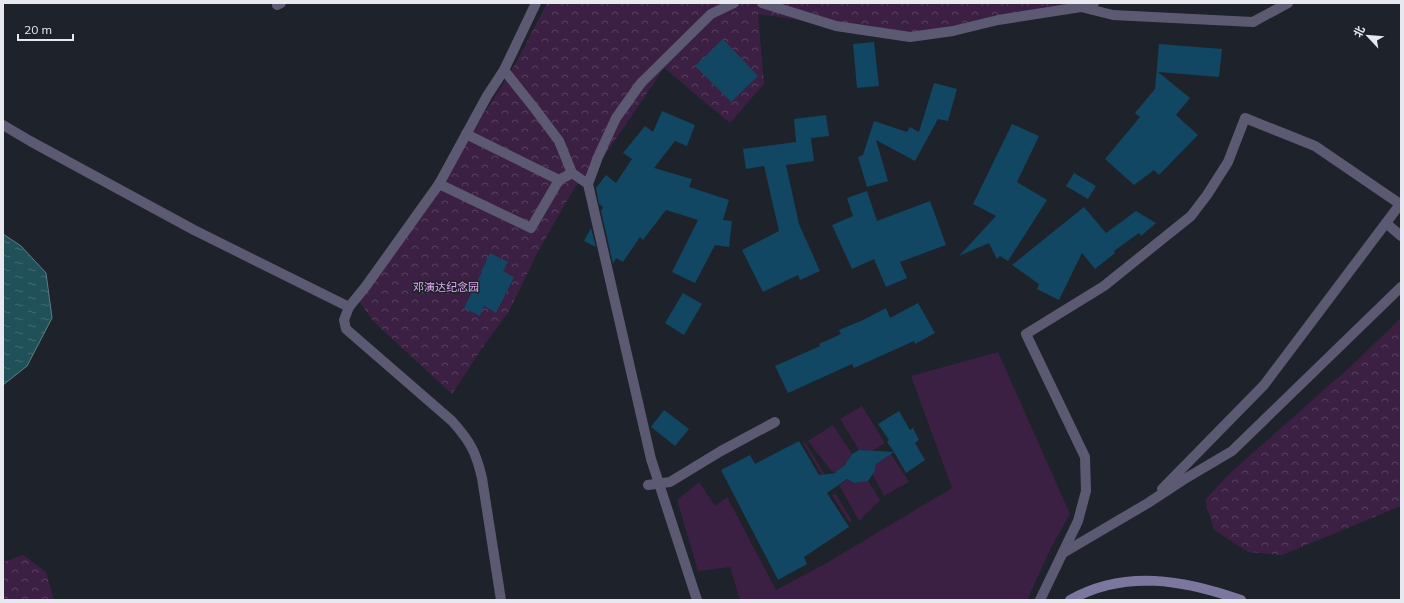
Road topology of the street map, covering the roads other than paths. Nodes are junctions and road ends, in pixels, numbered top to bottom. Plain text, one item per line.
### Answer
1 (536, 3) edge
2 (734, 3) edge
3 (762, 3) edge
4 (1094, 3) edge
5 (1288, 3) edge
6 (1081, 7) junction
7 (504, 70) junction
8 (3, 125) edge
9 (466, 134) junction
10 (572, 173) junction
11 (559, 180) junction
12 (439, 184) junction
13 (588, 184) junction
14 (1401, 204) edge
15 (1386, 223) junction
16 (1401, 236) edge
17 (1401, 287) edge
18 (349, 308) junction
19 (775, 422) dead end
20 (648, 486) dead end
21 (1148, 503) junction
22 (1063, 553) junction
23 (501, 600) edge
24 (696, 600) edge
25 (1040, 600) edge
26 (1070, 600) edge
27 (1241, 600) edge

1 - 7 street
2 - 13 street
3 - 6 street
4 - 6 street
5 - 6 street
7 - 9 street
7 - 10 street
8 - 18 street
9 - 11 street
9 - 12 street
10 - 11 street
10 - 13 street
11 - 12 street
12 - 18 street
13 - 24 street
14 - 15 street
14 - 22 street
15 - 16 street
15 - 21 street
17 - 21 street
18 - 23 street
19 - 20 street
21 - 22 street
22 - 25 street
26 - 27 street

